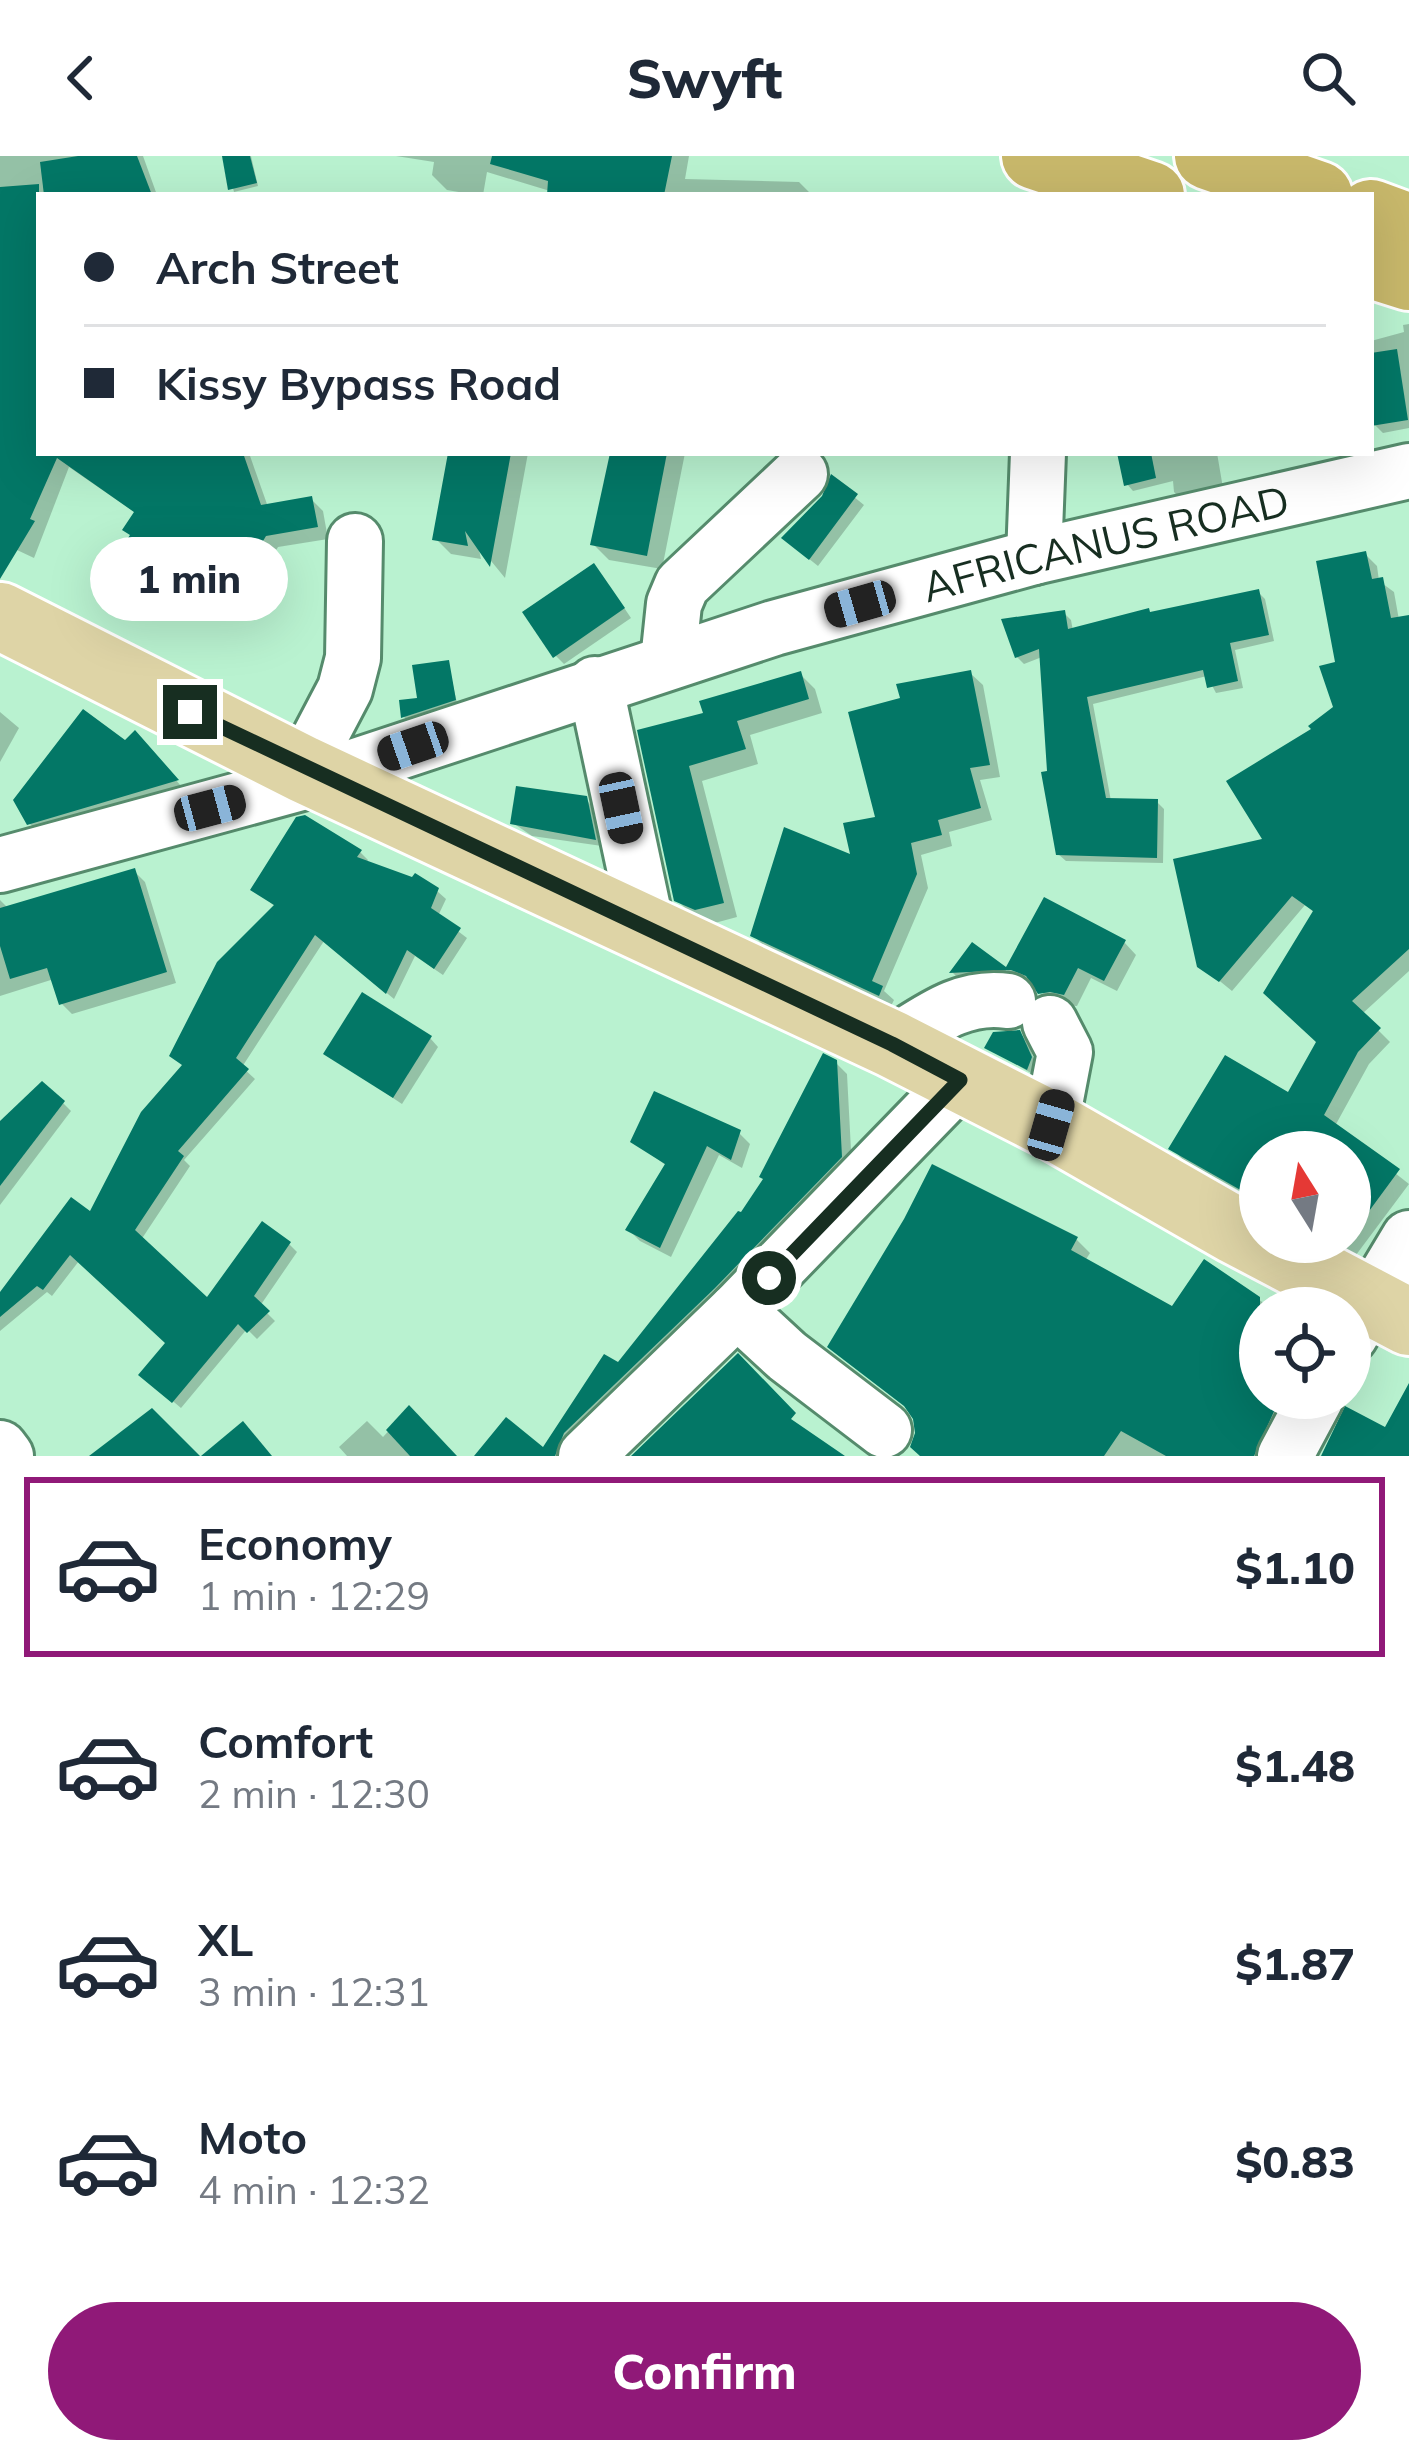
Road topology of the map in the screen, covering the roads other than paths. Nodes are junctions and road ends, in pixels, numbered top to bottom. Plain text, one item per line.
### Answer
1 (1208, 156) edge
2 (1067, 170) edge
3 (1141, 192) edge
4 (1310, 192) edge
5 (1374, 214) edge
6 (1409, 227) edge
7 (1374, 266) edge
8 (1409, 277) edge
9 (1038, 456) edge
10 (1409, 471) edge
11 (800, 474) dead end
12 (355, 541) dead end
13 (1034, 557) junction
14 (0, 616) edge
15 (668, 661) junction
16 (595, 684) junction
17 (313, 773) junction
18 (0, 866) edge
19 (648, 932) junction
20 (892, 1044) junction
21 (960, 1080) junction
22 (1051, 1125) junction
23 (1409, 1238) edge
24 (737, 1310) junction
25 (1372, 1320) edge
26 (1305, 1419) edge
27 (884, 1430) dead end
28 (0, 1448) edge
29 (6, 1456) edge
30 (586, 1456) edge
31 (1285, 1456) edge

1 - 4 highway
2 - 3 highway
5 - 6 highway
7 - 8 highway
9 - 13 street
10 - 13 street, AFRICANUS ROAD
11 - 15 street
12 - 17 street
13 - 15 street, AFRICANUS ROAD
14 - 17 main road
15 - 16 street, AFRICANUS ROAD
16 - 17 street, AFRICANUS ROAD
16 - 19 street
17 - 18 street, AFRICANUS ROAD
17 - 19 main road
19 - 20 main road
20 - 21 main road
20 - 22 street
21 - 22 main road
21 - 24 street
22 - 25 main road
23 - 25 street
24 - 27 street
24 - 30 street
26 - 31 street
28 - 29 street

